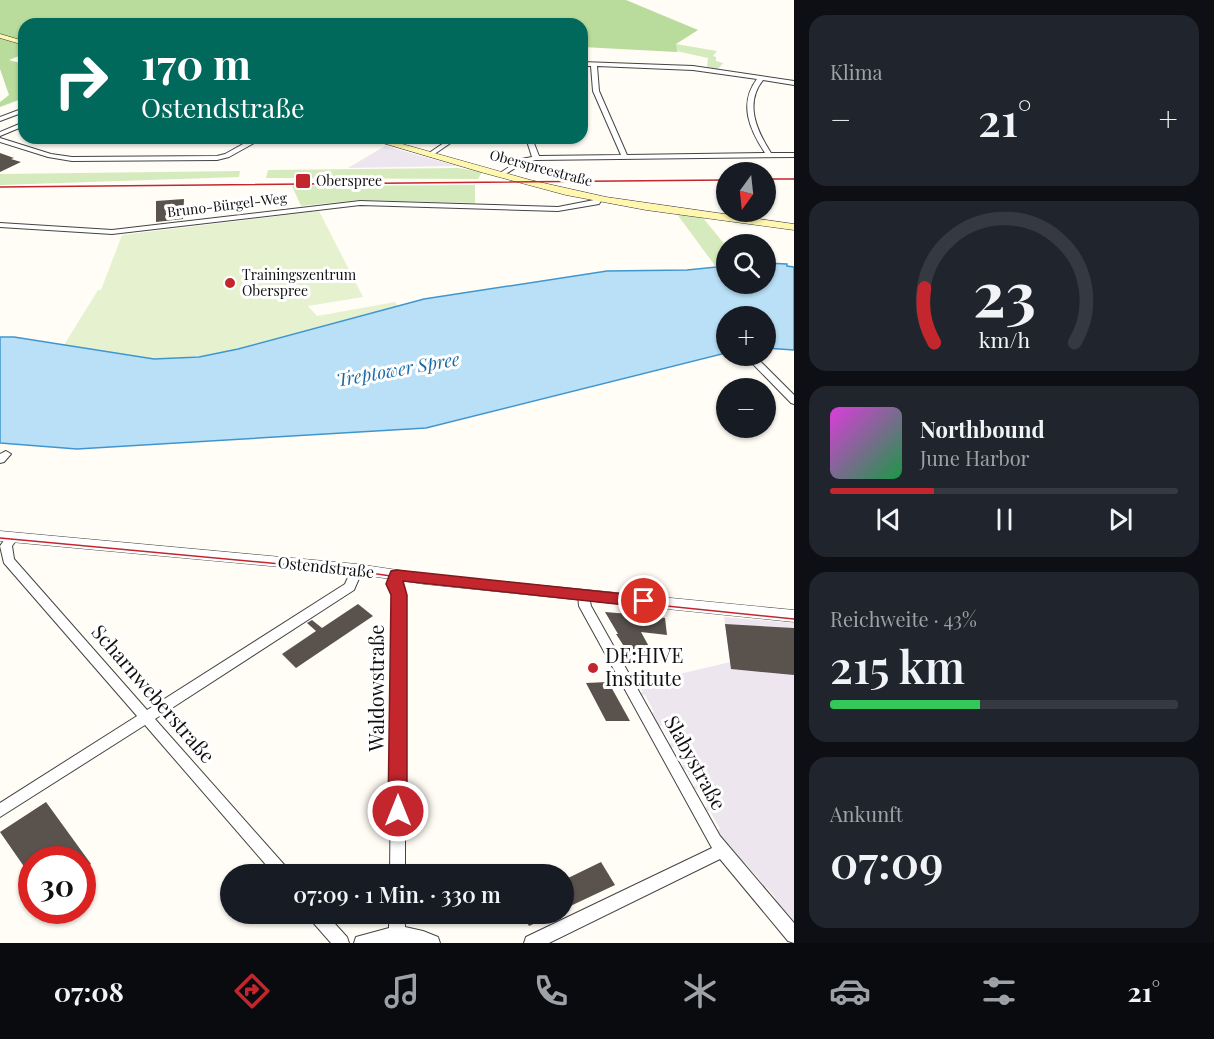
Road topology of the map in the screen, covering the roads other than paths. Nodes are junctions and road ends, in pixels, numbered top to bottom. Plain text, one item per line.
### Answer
1 (0, 36) edge
2 (18, 41) edge
3 (588, 64) edge
4 (594, 64) junction
5 (762, 77) junction
6 (794, 83) edge
7 (18, 112) edge
8 (0, 119) edge
9 (18, 127) edge
10 (0, 135) edge
11 (0, 140) edge
12 (249, 144) edge
13 (394, 144) edge
14 (445, 144) edge
15 (531, 144) edge
16 (431, 154) junction
17 (769, 155) junction
18 (794, 155) edge
19 (626, 157) junction
20 (536, 158) junction
21 (502, 174) junction
22 (599, 198) junction
23 (0, 225) edge
24 (794, 227) edge
25 (760, 366) edge
26 (794, 401) edge
27 (6, 537) edge
28 (357, 569) junction
29 (397, 575) junction
30 (584, 595) junction
31 (794, 616) edge
32 (146, 717) junction
33 (0, 811) edge
34 (721, 851) junction
35 (274, 864) edge
36 (398, 864) edge
37 (325, 924) edge
38 (398, 924) edge
39 (398, 934) junction
40 (794, 935) edge
41 (341, 943) edge
42 (362, 943) edge
43 (432, 943) edge
44 (532, 943) edge

1 - 2 main road
3 - 4 street
4 - 5 street
4 - 19 street
5 - 6 street
5 - 17 street
7 - 8 street
9 - 10 street
11 - 12 street
13 - 16 main road, Oberspreestraße
14 - 16 street
15 - 20 street
16 - 21 main road, Oberspreestraße
17 - 18 street
17 - 19 street
19 - 20 street
20 - 21 street
21 - 22 main road, Oberspreestraße
22 - 23 street, Bruno-Bürgel-Weg
22 - 24 main road, Oberspreestraße
25 - 26 street
27 - 28 street, Ostendstraße
27 - 32 street, Scharnweberstraße
28 - 29 street, Ostendstraße
28 - 32 street
29 - 30 street, Ostendstraße
29 - 36 street, Waldowstraße
30 - 31 street, Ostendstraße
30 - 34 street, Slabystraße
32 - 33 street
32 - 35 street, Scharnweberstraße
34 - 40 street, Slabystraße
34 - 44 street
37 - 41 street
38 - 39 street
39 - 42 street
39 - 43 street

